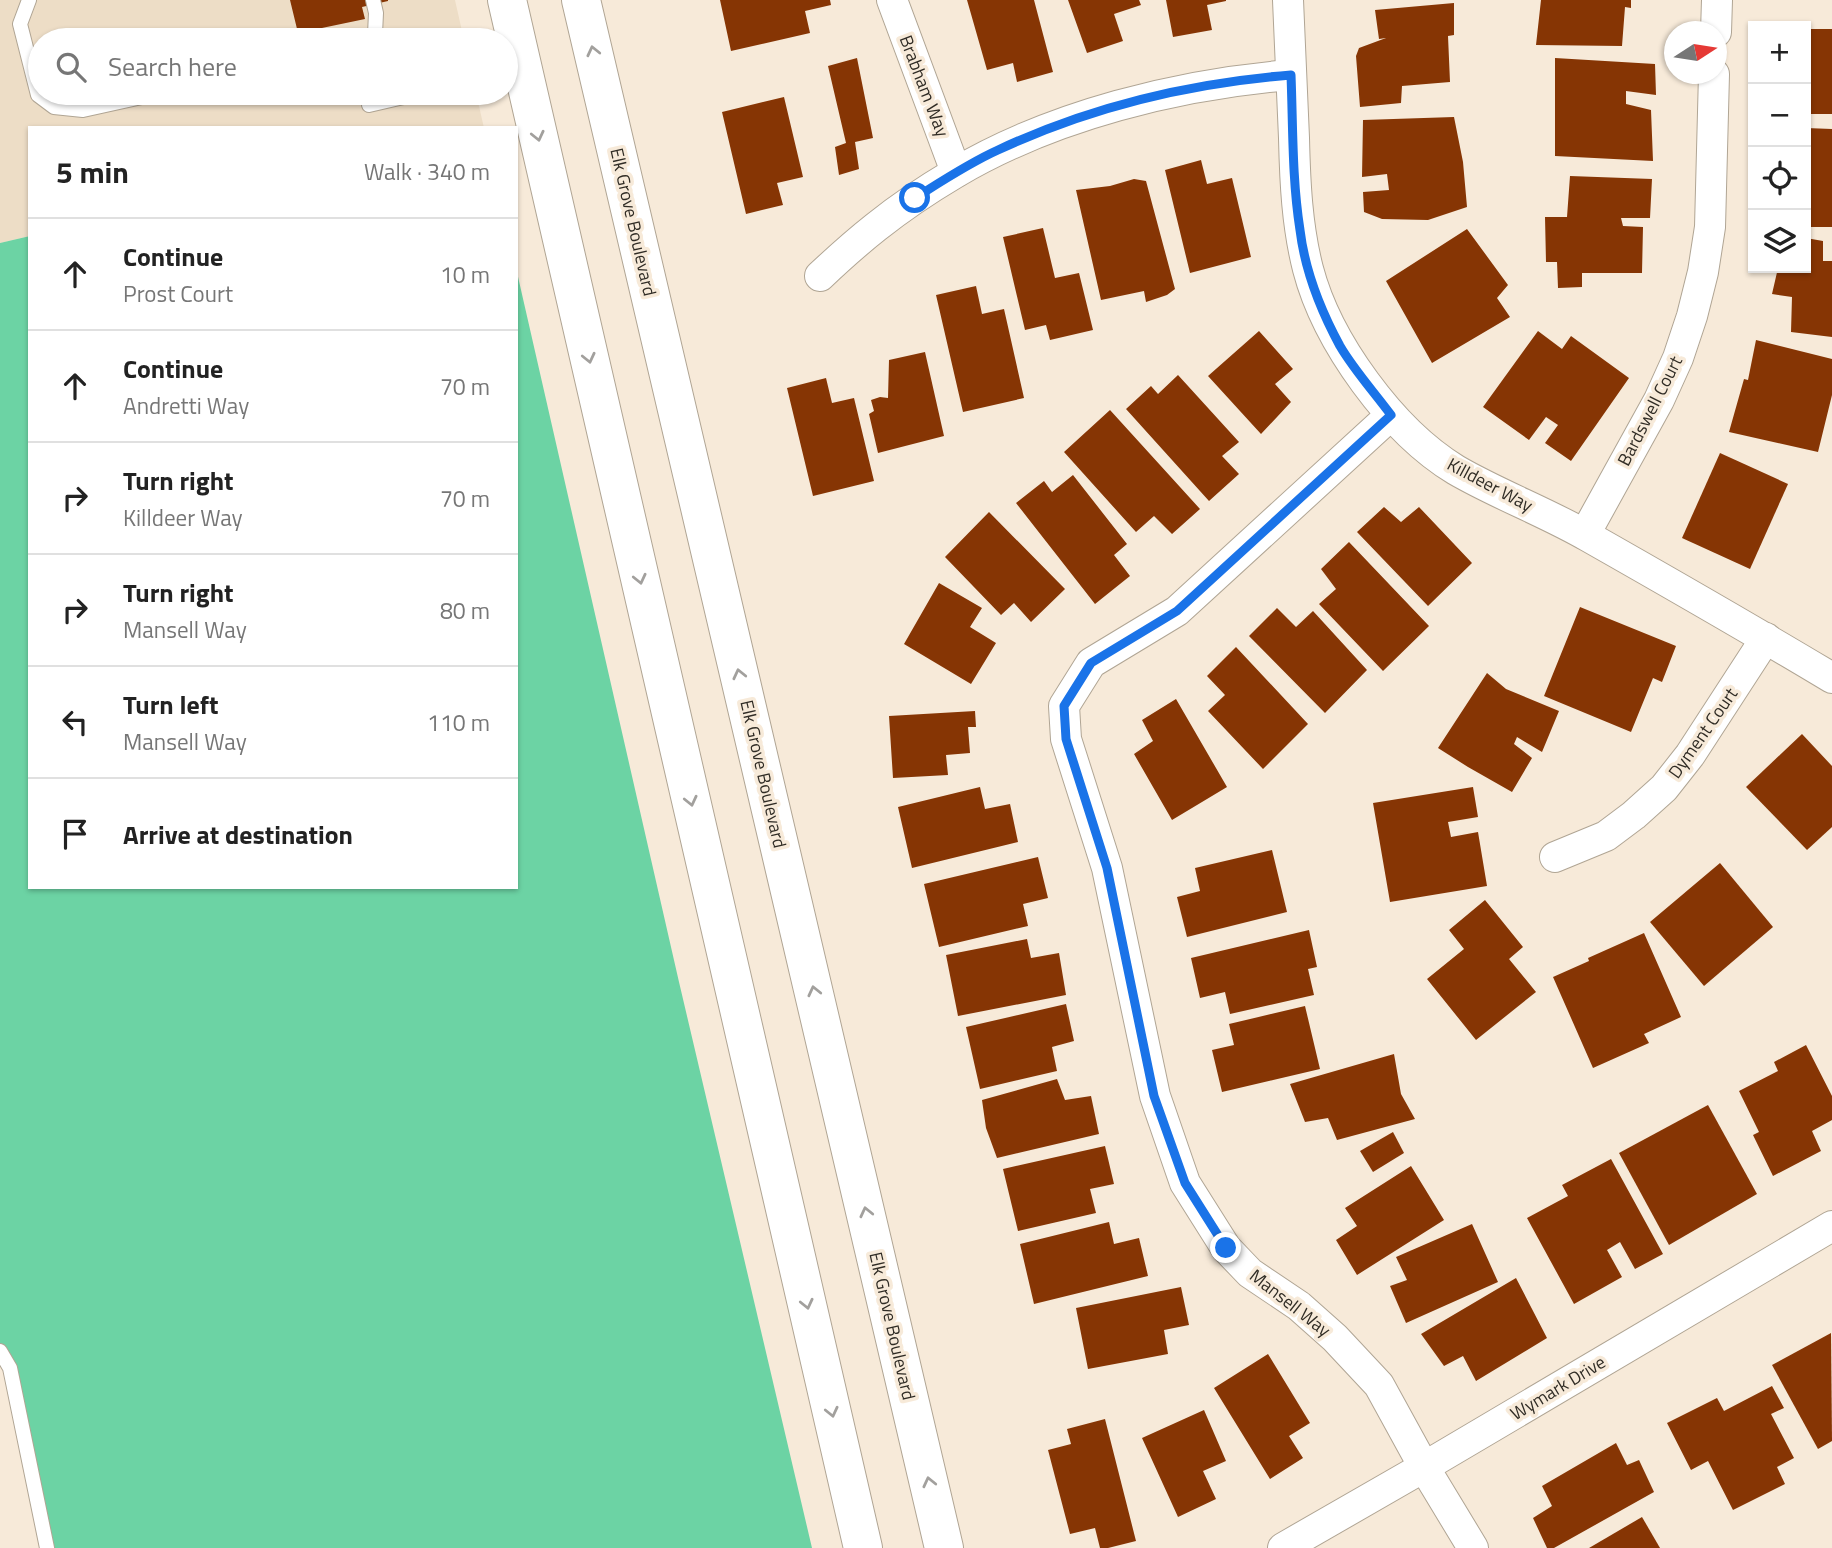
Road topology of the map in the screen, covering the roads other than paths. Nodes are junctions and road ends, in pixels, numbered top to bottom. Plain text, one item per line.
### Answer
1 (29, 0) edge
2 (373, 0) edge
3 (507, 0) edge
4 (581, 0) edge
5 (892, 0) edge
6 (1288, 0) edge
7 (1717, 0) edge
8 (1716, 21) edge
9 (375, 28) edge
10 (510, 28) edge
11 (28, 56) edge
12 (1291, 75) junction
13 (1714, 84) edge
14 (518, 88) edge
15 (51, 105) edge
16 (106, 105) edge
17 (956, 172) junction
18 (820, 276) dead end
19 (1391, 415) junction
20 (1585, 534) junction
21 (1766, 639) junction
22 (1832, 678) edge
23 (1555, 857) dead end
24 (1832, 1226) edge
25 (0, 1351) edge
26 (1424, 1467) junction
27 (47, 1548) edge
28 (863, 1548) edge
29 (944, 1548) edge
30 (1283, 1548) edge
31 (1473, 1548) edge

1 - 11 lane
2 - 9 lane
3 - 10 main road
29 -> 4 main road, Elk Grove Boulevard
5 - 17 street, Brabham Way
6 - 12 street, Killdeer Way
7 - 8 street
12 - 17 street
12 - 19 street, Killdeer Way
13 - 20 street, Bardswell Court
14 -> 28 main road
15 - 16 lane
17 - 18 street
19 - 20 street, Killdeer Way
19 - 26 street, Mansell Way
20 - 21 street, Killdeer Way
21 - 22 street, Killdeer Way
21 - 23 street, Dyment Court
24 - 26 street, Wymark Drive
25 - 27 lane
26 - 30 street, Wymark Drive
26 - 31 street, Mansell Way

